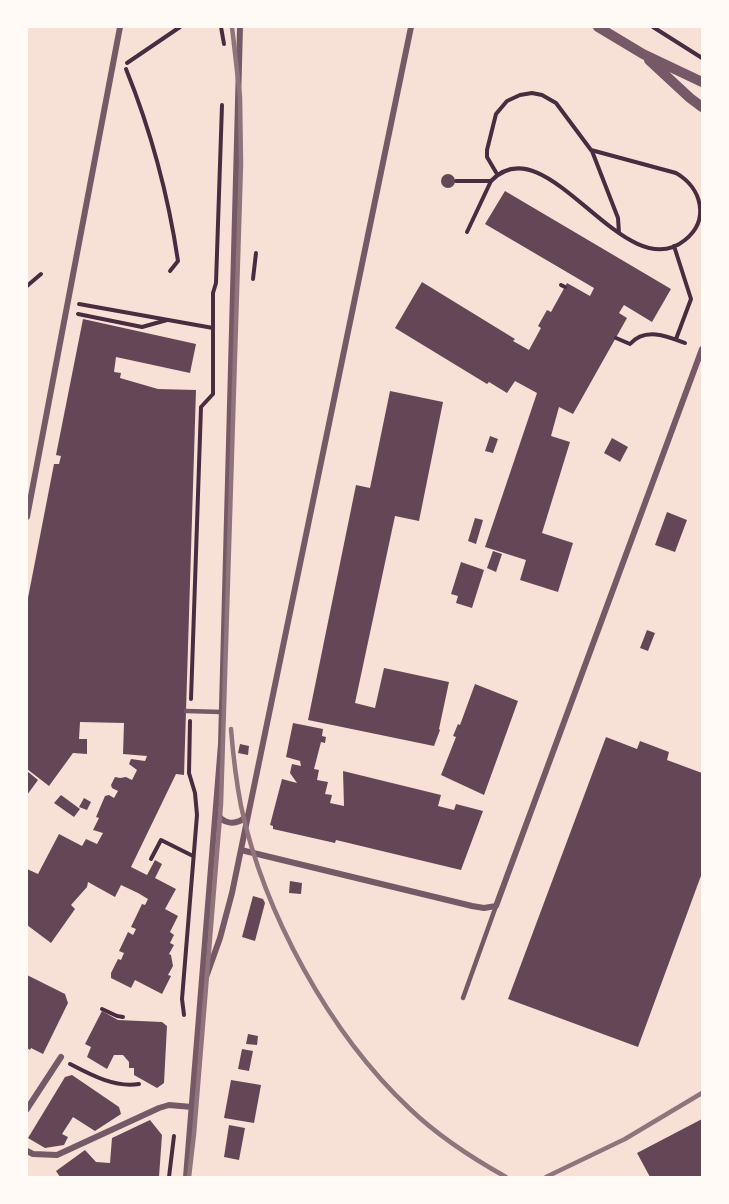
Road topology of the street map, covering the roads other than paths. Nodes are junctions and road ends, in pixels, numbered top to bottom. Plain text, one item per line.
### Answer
1 (120, 27) edge
2 (240, 27) edge
3 (411, 27) edge
4 (598, 27) edge
5 (643, 54) junction
6 (702, 82) edge
7 (702, 107) edge
8 (702, 349) edge
9 (27, 517) edge
10 (188, 711) road end
11 (222, 712) junction
12 (216, 808) junction
13 (248, 813) junction
14 (241, 850) junction
15 (496, 906) junction
16 (202, 989) junction
17 (463, 998) dead end
18 (60, 1057) road end
19 (192, 1107) junction
20 (27, 1109) edge
21 (27, 1151) edge
22 (186, 1177) edge

1 - 9 street
2 - 11 street
3 - 13 street
4 - 5 street
5 - 6 street
5 - 7 street
8 - 15 street
10 - 11 lane
11 - 12 street
12 - 13 street
12 - 16 street
13 - 14 street
14 - 15 street
14 - 16 street
15 - 17 lane
16 - 19 street
18 - 20 street
19 - 21 street
19 - 22 street

